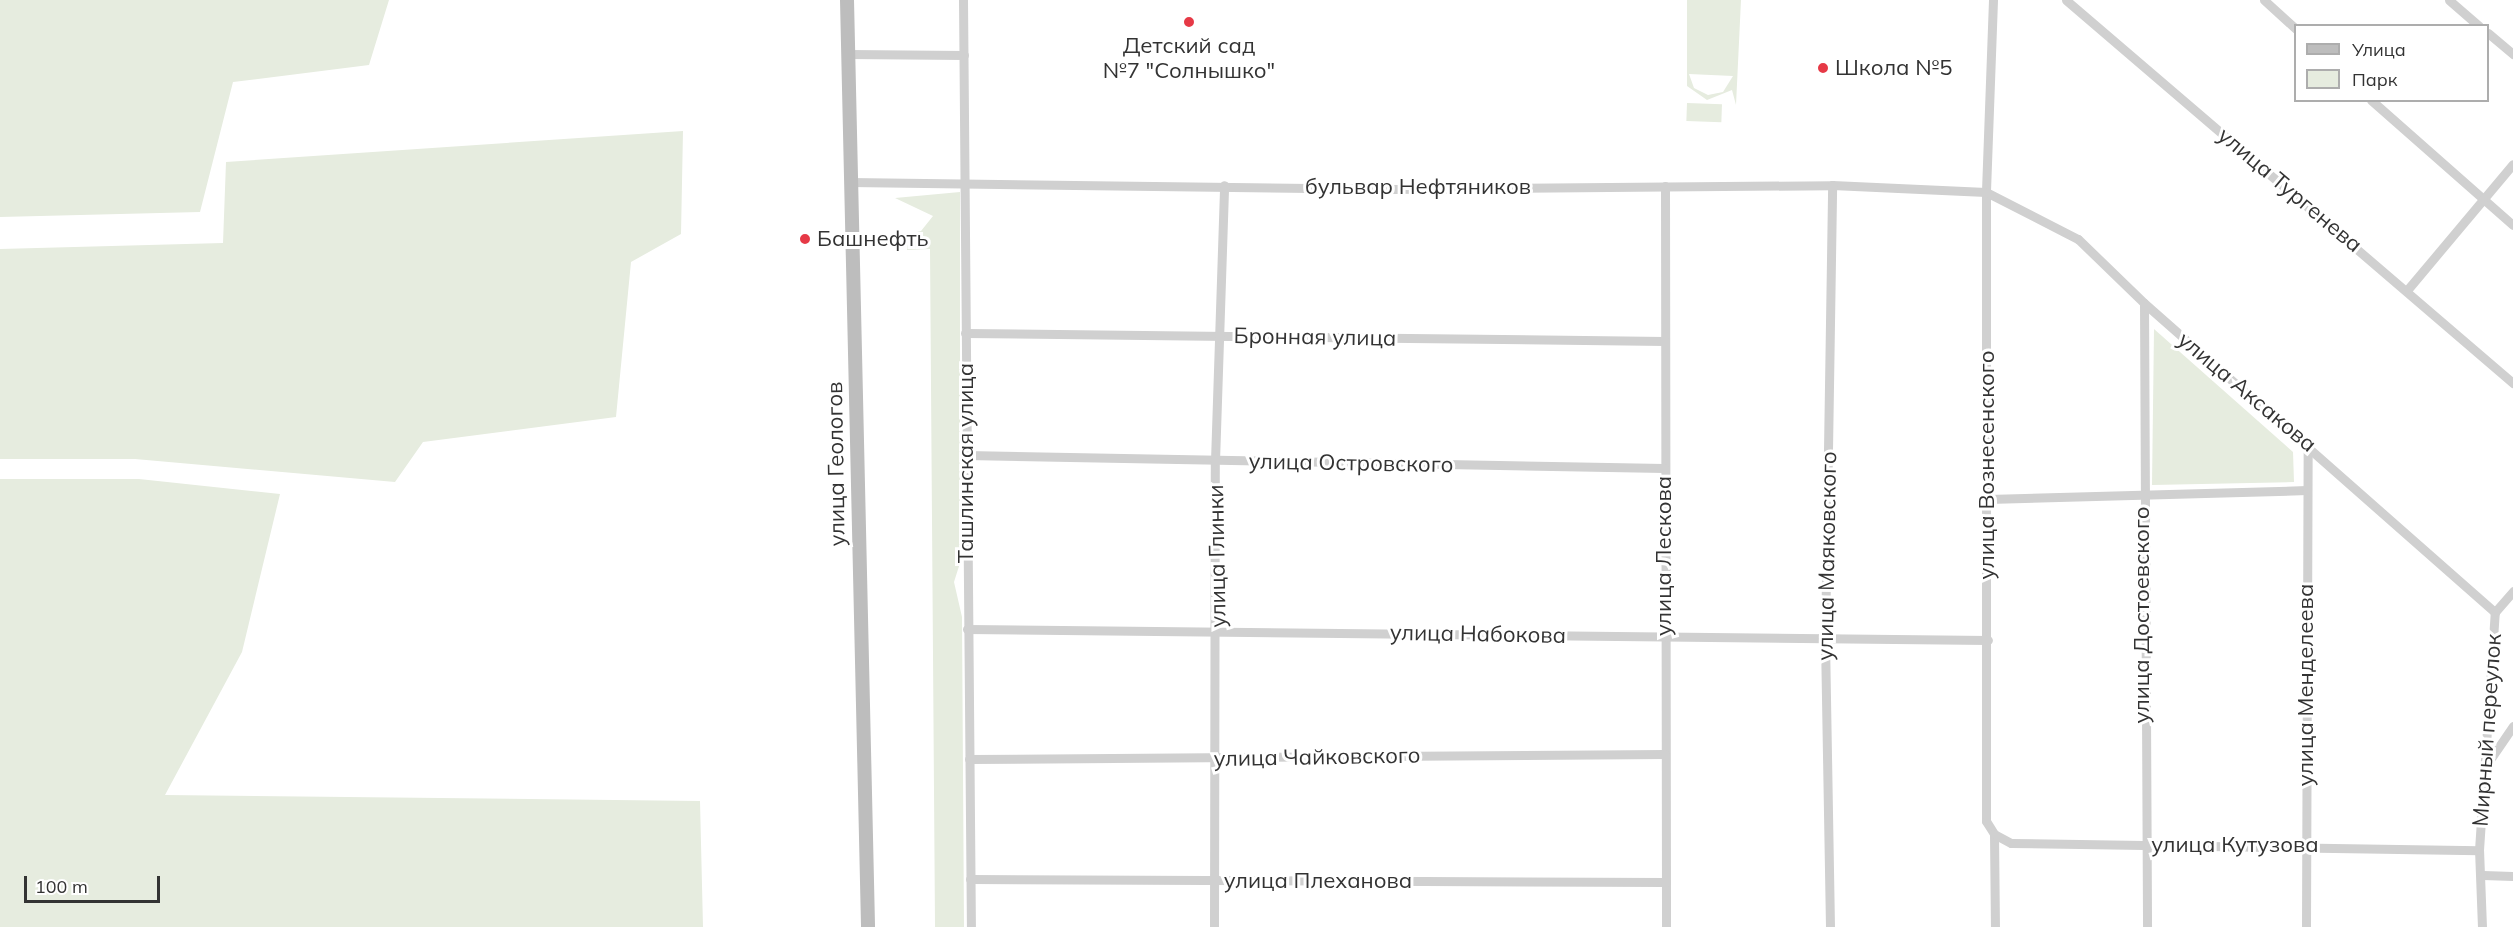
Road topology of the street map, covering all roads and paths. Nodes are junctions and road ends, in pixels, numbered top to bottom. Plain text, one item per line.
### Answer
1 (847, 0) edge
2 (963, 0) edge
3 (1993, 0) edge
4 (2066, 0) edge
5 (2264, 0) edge
6 (2449, 0) edge
7 (2477, 24) edge
8 (2294, 28) edge
9 (2489, 35) edge
10 (848, 54) junction
11 (2513, 54) edge
12 (964, 55) junction
13 (2373, 102) edge
14 (2513, 164) edge
15 (850, 182) junction
16 (964, 184) junction
17 (1224, 185) junction
18 (1832, 185) junction
19 (1665, 186) junction
20 (1986, 192) junction
21 (2485, 201) junction
22 (2513, 225) edge
23 (2408, 290) junction
24 (2144, 303) junction
25 (965, 333) junction
26 (1218, 336) junction
27 (1665, 341) junction
28 (2513, 383) edge
29 (2308, 443) junction
30 (966, 454) junction
31 (1215, 461) junction
32 (1664, 468) junction
33 (2307, 490) junction
34 (2141, 495) junction
35 (1988, 499) junction
36 (2513, 591) edge
37 (2495, 612) junction
38 (968, 629) junction
39 (1219, 630) junction
40 (1663, 637) junction
41 (1825, 640) junction
42 (1988, 640) junction
43 (2513, 726) edge
44 (2504, 739) junction
45 (2513, 745) edge
46 (1665, 754) junction
47 (969, 759) junction
48 (1216, 759) junction
49 (2487, 764) junction
50 (1994, 834) junction
51 (2143, 845) junction
52 (2305, 845) junction
53 (2479, 850) junction
54 (2483, 875) junction
55 (2513, 876) edge
56 (970, 879) junction
57 (1216, 881) junction
58 (1666, 882) junction
59 (868, 927) edge
60 (971, 927) edge
61 (1214, 927) edge
62 (1666, 927) edge
63 (1830, 927) edge
64 (1995, 927) edge
65 (2147, 927) edge
66 (2306, 927) edge
67 (2482, 927) edge

1 - 10 main road, улица Геологов
2 - 12 street, Ташлинская улица
3 - 20 street, улица Вознесенского
4 - 23 street, улица Тургенева
5 - 8 street
6 - 7 street
9 - 11 street
10 - 12 street
10 - 15 main road, улица Геологов
12 - 16 street, Ташлинская улица
13 - 21 street
14 - 21 street
15 - 16 street, бульвар Нефтяников
15 - 59 main road, улица Геологов
16 - 17 street, бульвар Нефтяников
16 - 25 street, Ташлинская улица
17 - 19 street, бульвар Нефтяников
17 - 26 street, улица Глинки
18 - 19 street, бульвар Нефтяников
18 - 20 street, бульвар Нефтяников
18 - 41 street, улица Маяковского
19 - 27 street, улица Лескова
20 - 24 street, улица Аксакова
20 - 35 street, улица Вознесенского
21 - 22 street
21 - 23 street
23 - 28 street, улица Тургенева
24 - 29 street, улица Аксакова
24 - 34 street, улица Достоевского
25 - 26 street, Бронная улица
25 - 30 street, Ташлинская улица
26 - 27 street, Бронная улица
26 - 31 street, улица Глинки
27 - 32 street, улица Лескова
29 - 33 street, улица Менделеева
29 - 37 street, улица Аксакова
30 - 31 street, улица Островского
30 - 38 street, Ташлинская улица
31 - 32 street, улица Островского
31 - 39 street, улица Глинки
32 - 40 street, улица Лескова
33 - 34 street
33 - 52 street, улица Менделеева
34 - 35 street
34 - 51 street, улица Достоевского
35 - 42 street, улица Вознесенского
36 - 37 street, Мирный переулок
37 - 49 street, Мирный переулок
38 - 39 street, улица Набокова
38 - 47 street, Ташлинская улица
39 - 40 street, улица Набокова
39 - 48 street, улица Глинки
40 - 41 street, улица Набокова
40 - 46 street, улица Лескова
41 - 42 street, улица Набокова
41 - 63 street, улица Маяковского
42 - 50 street, улица Вознесенского
43 - 44 street
44 - 45 street
44 - 49 street
46 - 48 street, улица Чайковского
46 - 58 street, улица Лескова
47 - 48 street, улица Чайковского
47 - 56 street, Ташлинская улица
48 - 57 street, улица Глинки
49 - 53 street, Мирный переулок
50 - 51 street, улица Кутузова
50 - 64 street, улица Вознесенского
51 - 52 street, улица Кутузова
51 - 65 street, улица Достоевского
52 - 53 street, улица Кутузова
52 - 66 street, улица Менделеева
53 - 54 street, Мирный переулок
54 - 55 street
54 - 67 street, Мирный переулок
56 - 57 street, улица Плеханова
56 - 60 street, Ташлинская улица
57 - 58 street, улица Плеханова
57 - 61 street, улица Глинки
58 - 62 street, улица Лескова

